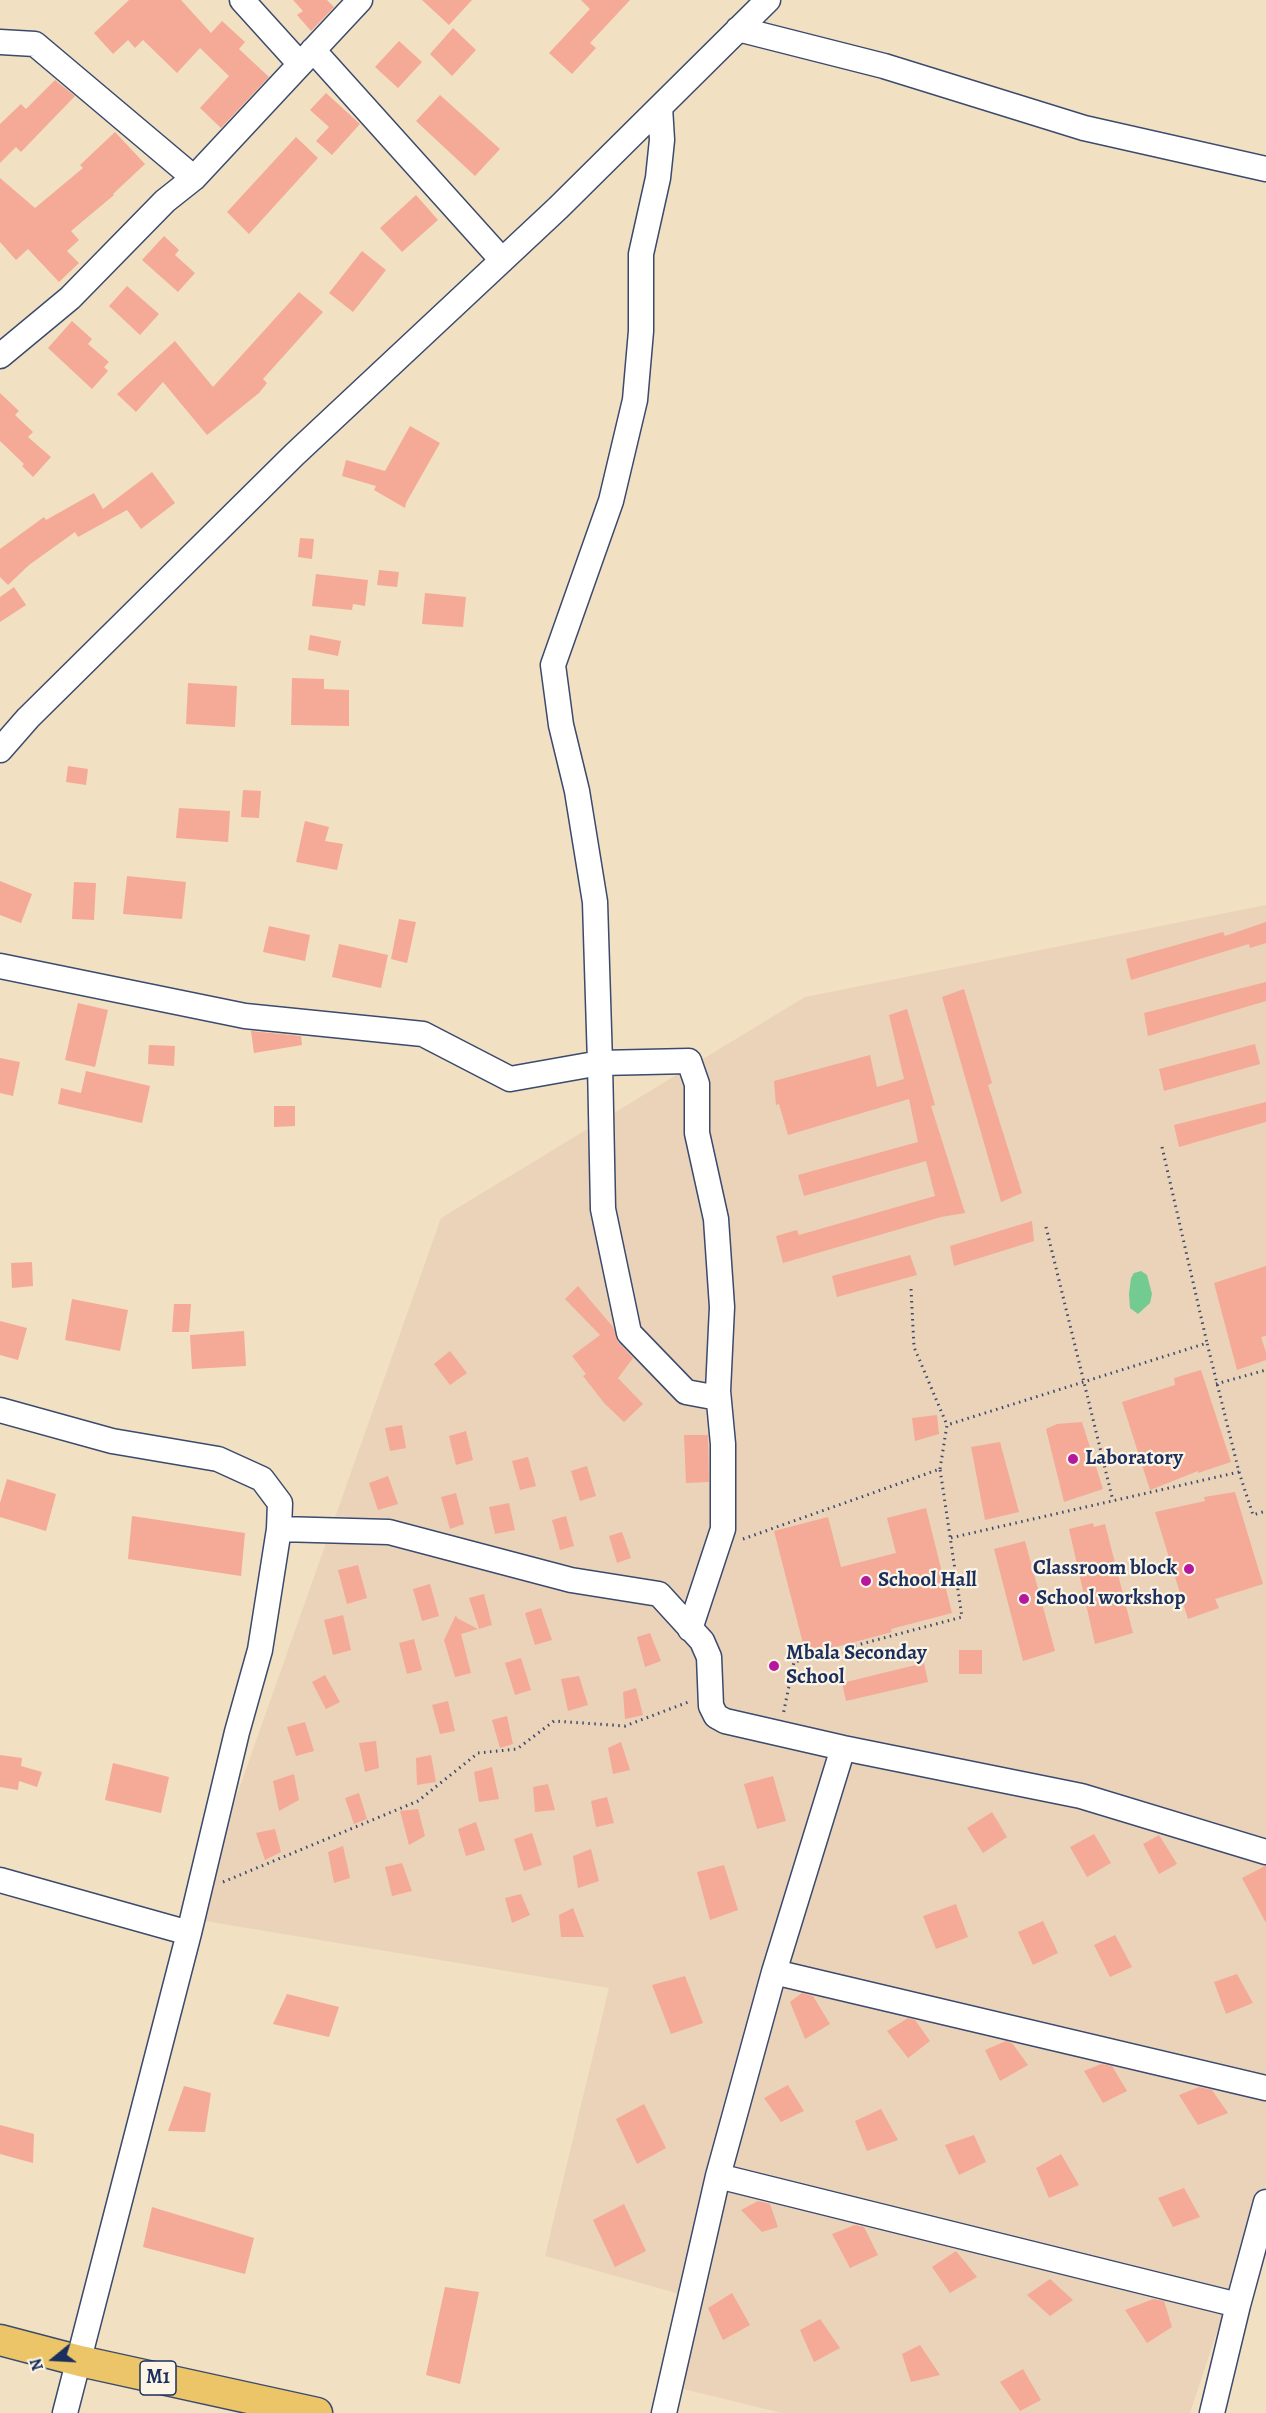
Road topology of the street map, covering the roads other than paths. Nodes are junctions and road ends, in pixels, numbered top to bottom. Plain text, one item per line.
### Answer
1 (242, 0) edge
2 (360, 0) edge
3 (768, 0) edge
4 (738, 30) junction
5 (0, 42) edge
6 (307, 57) junction
7 (660, 107) junction
8 (1266, 169) edge
9 (194, 178) junction
10 (502, 260) junction
11 (0, 356) edge
12 (0, 750) edge
13 (0, 966) edge
14 (600, 1063) junction
15 (718, 1398) junction
16 (0, 1410) edge
17 (279, 1529) junction
18 (690, 1629) junction
19 (843, 1748) junction
20 (1266, 1852) edge
21 (0, 1880) edge
22 (189, 1933) junction
23 (774, 1972) junction
24 (1266, 2088) edge
25 (718, 2176) junction
26 (1266, 2202) edge
27 (1238, 2305) junction
28 (0, 2340) edge
29 (80, 2361) junction
30 (65, 2413) edge
31 (317, 2413) edge
32 (664, 2413) edge
33 (1212, 2413) edge

1 - 6 street
2 - 6 street
3 - 4 street
4 - 7 street
4 - 8 street
5 - 9 street
6 - 9 street
6 - 10 street
7 - 10 street
7 - 14 street
9 - 11 street
10 - 12 street
13 - 14 street
14 - 15 street
14 - 15 street
15 - 18 street
16 - 17 street
17 - 18 street
17 - 22 street
18 - 19 street
19 - 20 street
19 - 23 street
21 - 22 street
22 - 29 street
23 - 24 street
23 - 25 street
25 - 27 street
25 - 32 street
26 - 27 street
27 - 33 street
28 - 29 main road, M1
29 - 30 street
29 - 31 main road, M1

